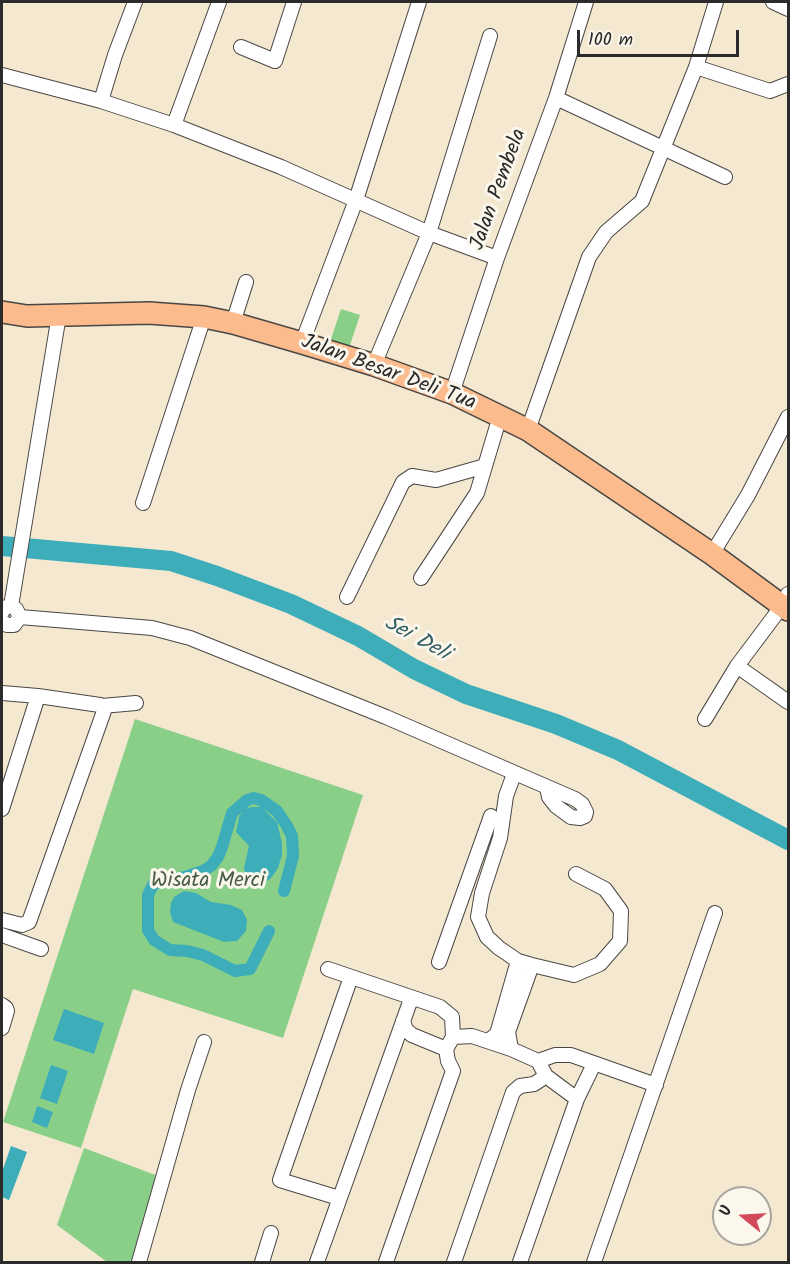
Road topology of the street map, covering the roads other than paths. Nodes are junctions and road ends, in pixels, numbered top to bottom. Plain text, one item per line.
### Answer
1 (135, 2) edge
2 (219, 2) edge
3 (294, 2) edge
4 (419, 2) edge
5 (586, 2) edge
6 (716, 2) edge
7 (773, 2) edge
8 (789, 9) edge
9 (490, 36) dead end
10 (241, 47) dead end
11 (696, 67) junction
12 (2, 75) edge
13 (789, 84) edge
14 (556, 98) junction
15 (101, 101) junction
16 (174, 125) junction
17 (664, 148) junction
18 (725, 177) dead end
19 (356, 200) junction
20 (429, 233) junction
21 (497, 258) junction
22 (246, 282) dead end
23 (2, 312) edge
24 (59, 315) junction
25 (204, 317) junction
26 (233, 323) junction
27 (302, 343) junction
28 (374, 365) junction
29 (452, 393) junction
30 (500, 416) junction
31 (789, 417) edge
32 (528, 430) junction
33 (485, 466) junction
34 (143, 503) dead end
35 (712, 554) junction
36 (421, 578) dead end
37 (347, 597) dead end
38 (786, 604) edge
39 (11, 611) edge
40 (2, 621) edge
41 (737, 666) junction
42 (2, 693) edge
43 (38, 696) junction
44 (789, 702) edge
45 (136, 703) dead end
46 (102, 706) junction
47 (705, 719) dead end
48 (514, 774) junction
49 (548, 787) dead end
50 (2, 809) edge
51 (491, 816) dead end
52 (481, 845) junction
53 (496, 850) junction
54 (576, 874) dead end
55 (715, 913) dead end
56 (456, 914) junction
57 (477, 917) junction
58 (2, 920) edge
59 (2, 935) edge
60 (42, 949) dead end
61 (518, 961) junction
62 (439, 962) dead end
63 (532, 965) junction
64 (328, 969) dead end
65 (351, 977) junction
66 (411, 999) junction
67 (2, 1005) edge
68 (403, 1021) junction
69 (2, 1028) edge
70 (488, 1041) junction
71 (204, 1042) dead end
72 (450, 1043) junction
73 (511, 1049) junction
74 (538, 1061) junction
75 (594, 1064) junction
76 (546, 1076) junction
77 (656, 1085) junction
78 (577, 1099) junction
79 (339, 1198) junction
80 (271, 1233) dead end
81 (139, 1263) edge
82 (262, 1263) edge
83 (317, 1263) edge
84 (386, 1263) edge
85 (454, 1263) edge
86 (520, 1263) edge
87 (594, 1263) edge

1 - 15 street
2 - 16 street
3 - 10 street
4 - 19 street
5 - 14 street, Jalan Pembela
6 - 11 street
7 - 8 street
9 - 20 street
11 - 13 street
11 - 17 street
12 - 15 street
14 - 17 street
14 - 21 street, Jalan Pembela
15 - 16 street
16 - 19 street
17 - 18 street
17 - 32 street
19 - 20 street
19 - 27 street
20 - 21 street
20 - 28 street
21 - 29 street, Jalan Pembela
22 - 26 street
23 - 24 main road, Jalan Besar Deli Tua
24 - 25 main road, Jalan Besar Deli Tua
24 - 39 street
25 - 26 main road, Jalan Besar Deli Tua
25 - 34 street
26 - 27 main road, Jalan Besar Deli Tua
27 - 28 main road, Jalan Besar Deli Tua
28 - 29 main road, Jalan Besar Deli Tua
29 - 30 main road, Jalan Besar Deli Tua
30 - 32 main road, Jalan Besar Deli Tua
30 - 33 street
31 - 35 street
32 - 35 main road, Jalan Besar Deli Tua
33 - 36 street
33 - 37 street
35 - 38 main road, Jalan Besar Deli Tua
38 - 41 street
39 - 40 street
39 - 48 street
41 - 44 street
41 - 47 street
42 - 43 street
43 - 46 street
43 - 50 street
45 - 46 street
46 - 58 street
48 - 49 street
48 - 53 street
51 - 52 street
52 - 53 street
52 - 56 street
53 - 57 street
54 - 63 street
55 - 77 street
56 - 57 street
56 - 62 street
57 - 61 street
59 - 60 street
61 - 63 street
61 - 70 street
63 - 73 street
64 - 65 street
65 - 66 street
65 - 79 street
66 - 68 street
66 - 72 street
67 - 69 street
68 - 72 street
68 - 79 street
70 - 72 street
70 - 73 street
71 - 81 street
72 - 84 street
73 - 74 street
74 - 75 street
74 - 76 street
75 - 77 street
75 - 78 street
76 - 78 street
76 - 85 street
77 - 87 street
78 - 86 street
79 - 83 street
80 - 82 street

